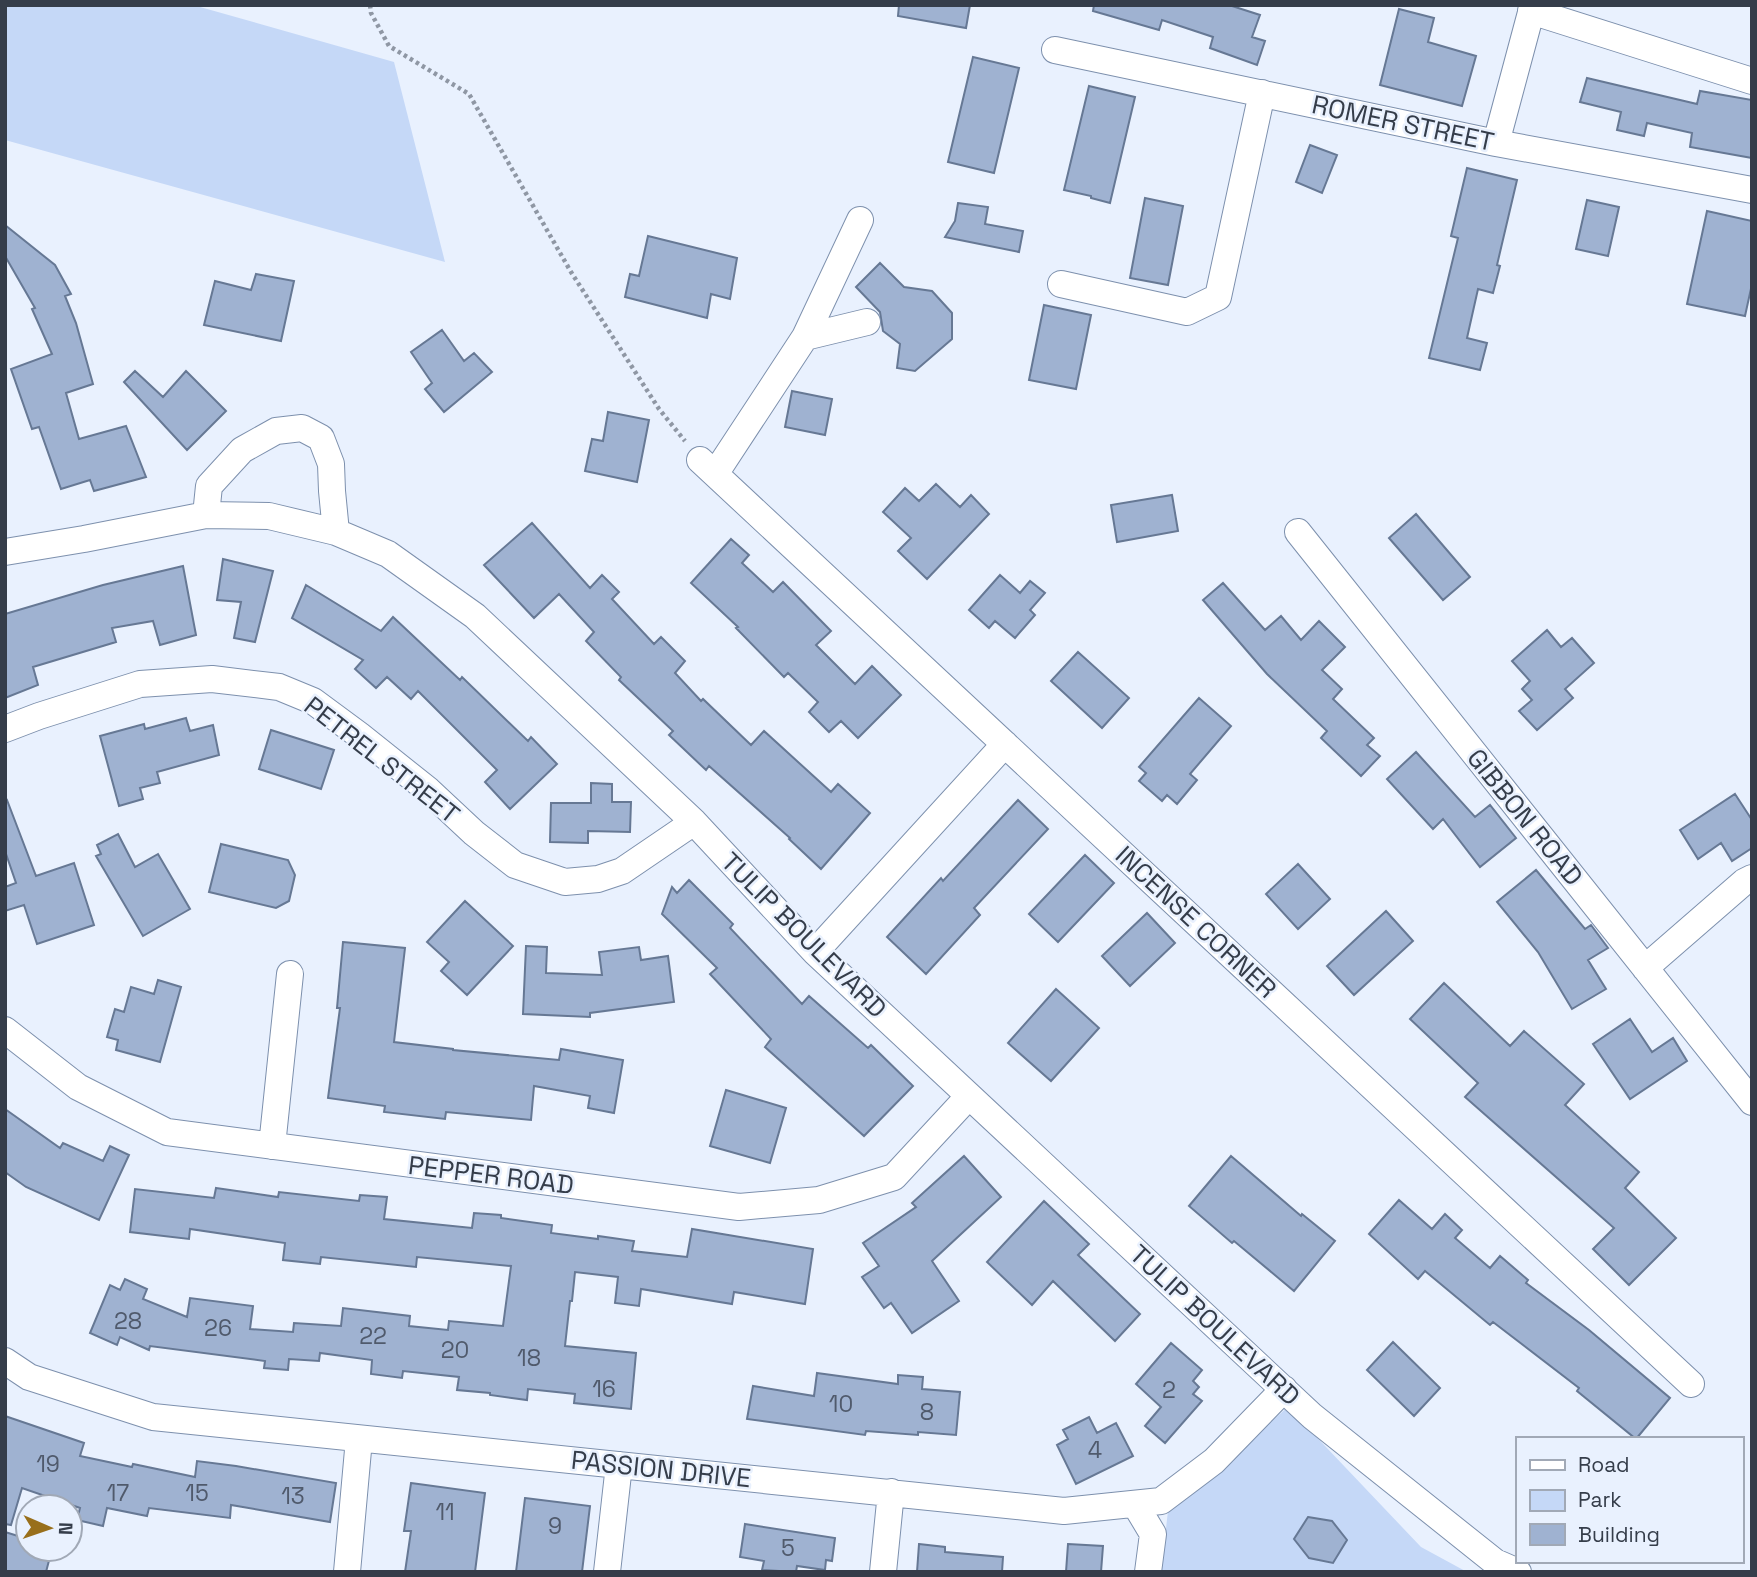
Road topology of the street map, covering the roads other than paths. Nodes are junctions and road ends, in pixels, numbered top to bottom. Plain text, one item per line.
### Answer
1 (1532, 8) edge
2 (1055, 50) dead end
3 (1752, 81) edge
4 (1262, 93) junction
5 (1496, 143) junction
6 (1752, 190) edge
7 (860, 220) dead end
8 (1061, 284) dead end
9 (867, 322) dead end
10 (805, 337) junction
11 (206, 514) junction
12 (336, 532) junction
13 (1298, 532) dead end
14 (6, 551) edge
15 (5, 729) edge
16 (1005, 744) junction
17 (694, 822) junction
18 (1752, 878) edge
19 (815, 952) junction
20 (1645, 968) junction
21 (290, 974) dead end
22 (5, 1030) edge
23 (969, 1096) junction
24 (1752, 1102) edge
25 (272, 1146) junction
26 (5, 1360) edge
27 (1691, 1384) dead end
28 (1284, 1389) junction
29 (359, 1438) junction
30 (619, 1465) junction
31 (891, 1492) junction
32 (1135, 1504) junction
33 (348, 1572) edge
34 (607, 1572) edge
35 (883, 1572) edge
36 (1148, 1572) edge
37 (1518, 1572) edge

1 - 3 street
1 - 5 street
2 - 4 street, ROMER STREET
4 - 5 street, ROMER STREET
4 - 8 street
5 - 6 street, ROMER STREET
7 - 10 street
9 - 10 street
10 - 16 street, INCENSE CORNER
11 - 12 street, TULIP BOULEVARD
11 - 12 street
11 - 14 street, TULIP BOULEVARD
12 - 17 street, TULIP BOULEVARD
13 - 20 street, GIBBON ROAD
15 - 17 street, PETREL STREET
16 - 19 street
16 - 27 street, INCENSE CORNER
17 - 19 street, TULIP BOULEVARD
18 - 20 street
19 - 23 street, TULIP BOULEVARD
20 - 24 street, GIBBON ROAD
21 - 25 street
22 - 25 street, PEPPER ROAD
23 - 25 street, PEPPER ROAD
23 - 28 street, TULIP BOULEVARD
26 - 29 street, PASSION DRIVE
28 - 32 street, PASSION DRIVE
28 - 37 street, TULIP BOULEVARD
29 - 30 street, PASSION DRIVE
29 - 33 street
30 - 31 street, PASSION DRIVE
30 - 34 street
31 - 32 street, PASSION DRIVE
31 - 35 street
32 - 36 street

